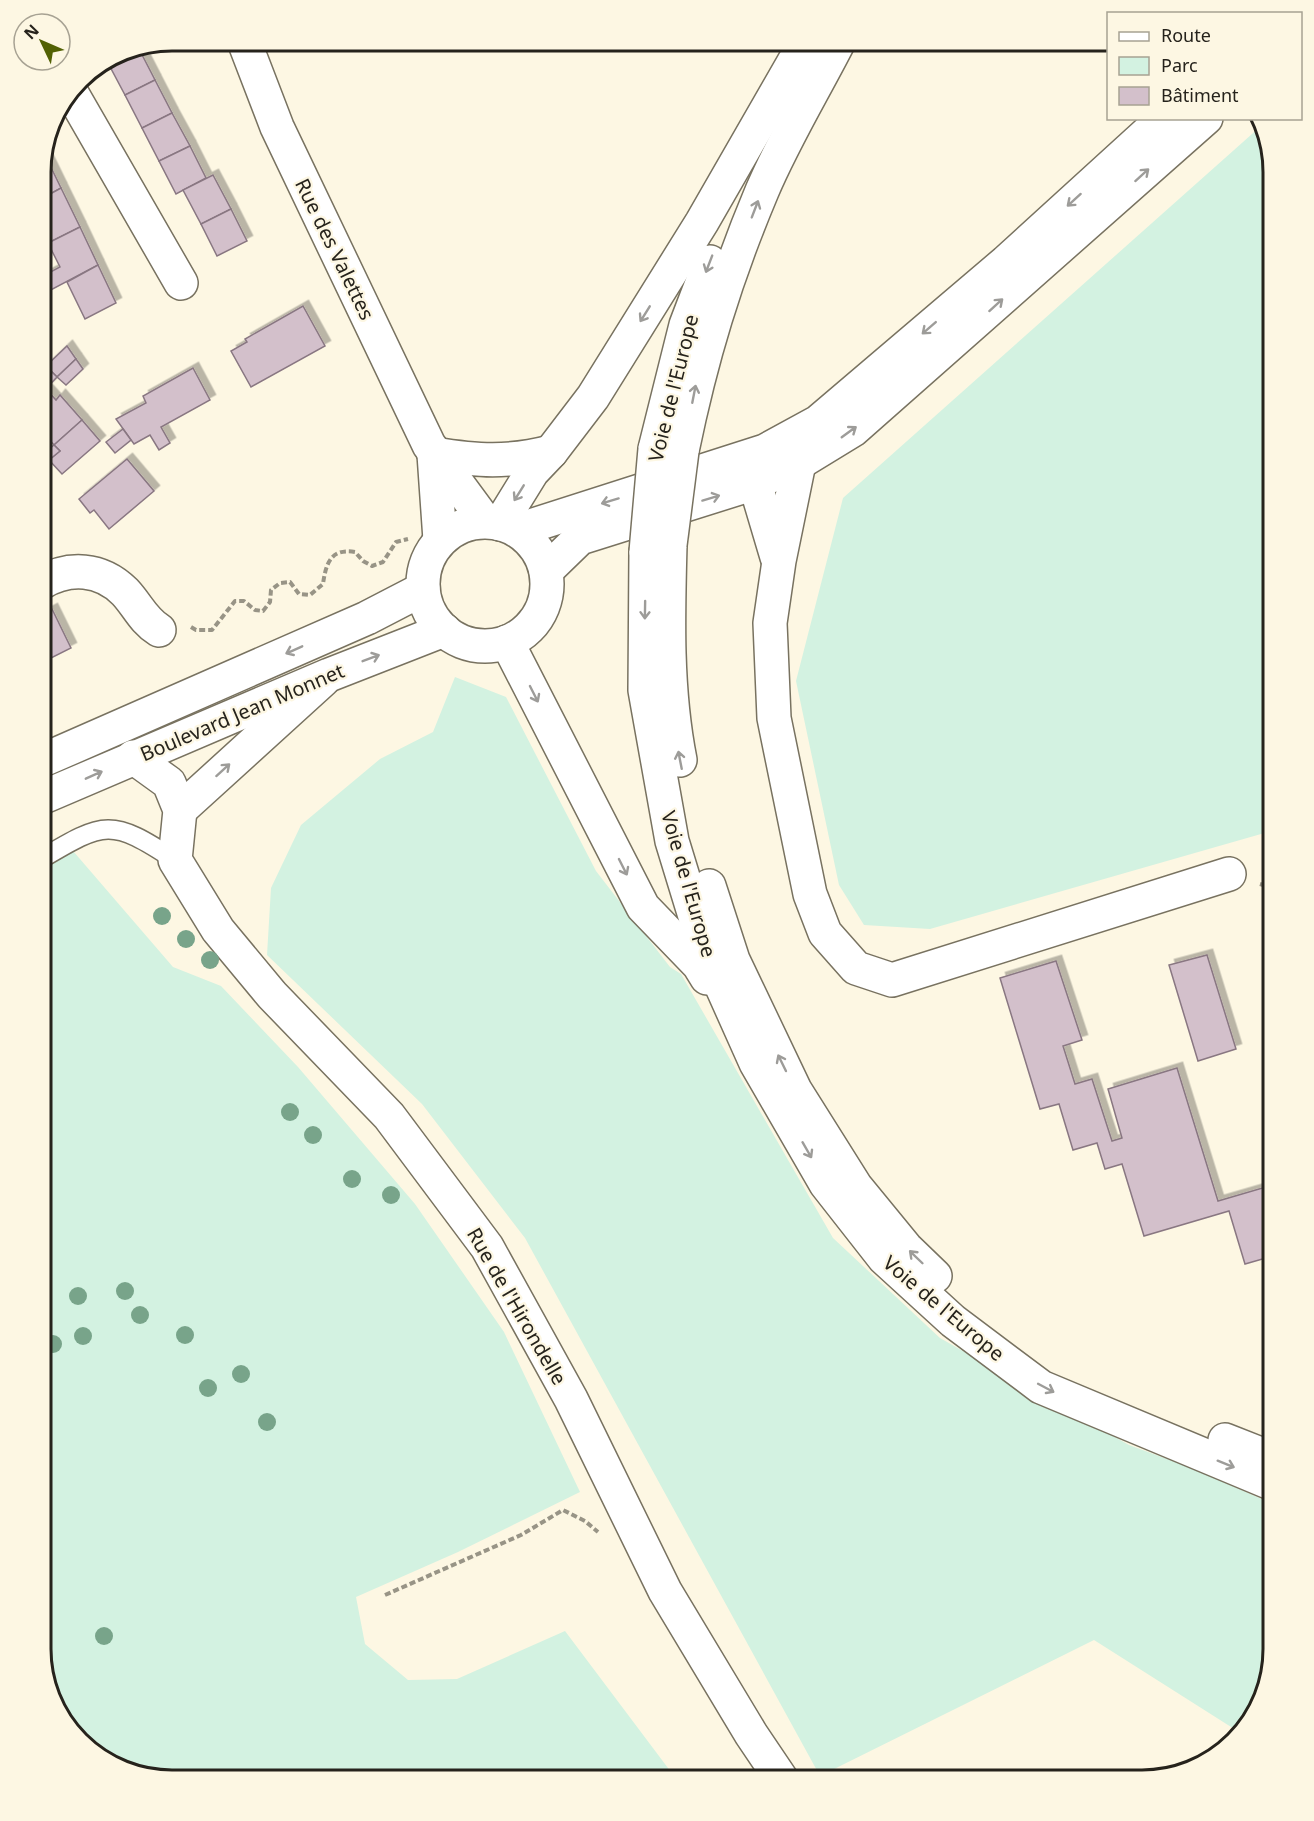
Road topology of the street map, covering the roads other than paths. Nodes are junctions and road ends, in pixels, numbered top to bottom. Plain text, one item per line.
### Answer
1 (248, 51) edge
2 (800, 51) edge
3 (810, 51) edge
4 (834, 51) edge
5 (75, 99) edge
6 (1162, 120) edge
7 (1204, 120) edge
8 (181, 283) dead end
9 (669, 450) junction
10 (551, 452) junction
11 (783, 452) junction
12 (434, 454) junction
13 (755, 483) junction
14 (501, 525) junction
15 (426, 539) junction
16 (658, 548) junction
17 (778, 561) junction
18 (546, 571) junction
19 (51, 577) edge
20 (423, 589) junction
21 (159, 630) road end
22 (444, 630) junction
23 (507, 642) junction
24 (329, 675) junction
25 (51, 757) edge
26 (133, 758) junction
27 (51, 794) edge
28 (180, 810) junction
29 (51, 853) edge
30 (175, 860) junction
31 (1229, 874) dead end
32 (756, 1063) junction
33 (1263, 1455) edge
34 (1263, 1479) edge
35 (775, 1770) edge

1 - 12 main road, Rue des Valettes
2 -> 10 main road
3 -> 9 main road, Voie de l'Europe
9 -> 4 main road, Voie de l'Europe
5 - 8 main road
6 -> 11 main road
11 -> 7 main road
9 - 16 main road, Voie de l'Europe, bridge
10 - 12 main road
10 -> 14 main road
11 - 13 main road
11 -> 14 main road
11 - 17 main road
12 - 14 main road, Rue des Valettes
12 - 15 main road, Rue des Valettes
13 - 17 main road
18 -> 13 main road
14 - 15 main road
14 - 18 main road
15 - 20 main road
16 -> 32 main road, Voie de l'Europe
33 -> 16 main road, Voie de l'Europe
17 - 31 main road
18 - 23 main road
19 - 21 main road
20 - 22 main road
20 -> 25 main road
22 - 23 main road
24 -> 22 main road, Boulevard Jean Monnet
23 -> 32 main road
24 - 26 main road, Boulevard Jean Monnet
28 -> 24 main road
27 -> 26 main road, Boulevard Jean Monnet
26 - 28 main road
28 - 30 main road
29 - 30 lane
30 - 35 main road, Rue de l'Hirondelle
32 -> 34 main road, Voie de l'Europe

